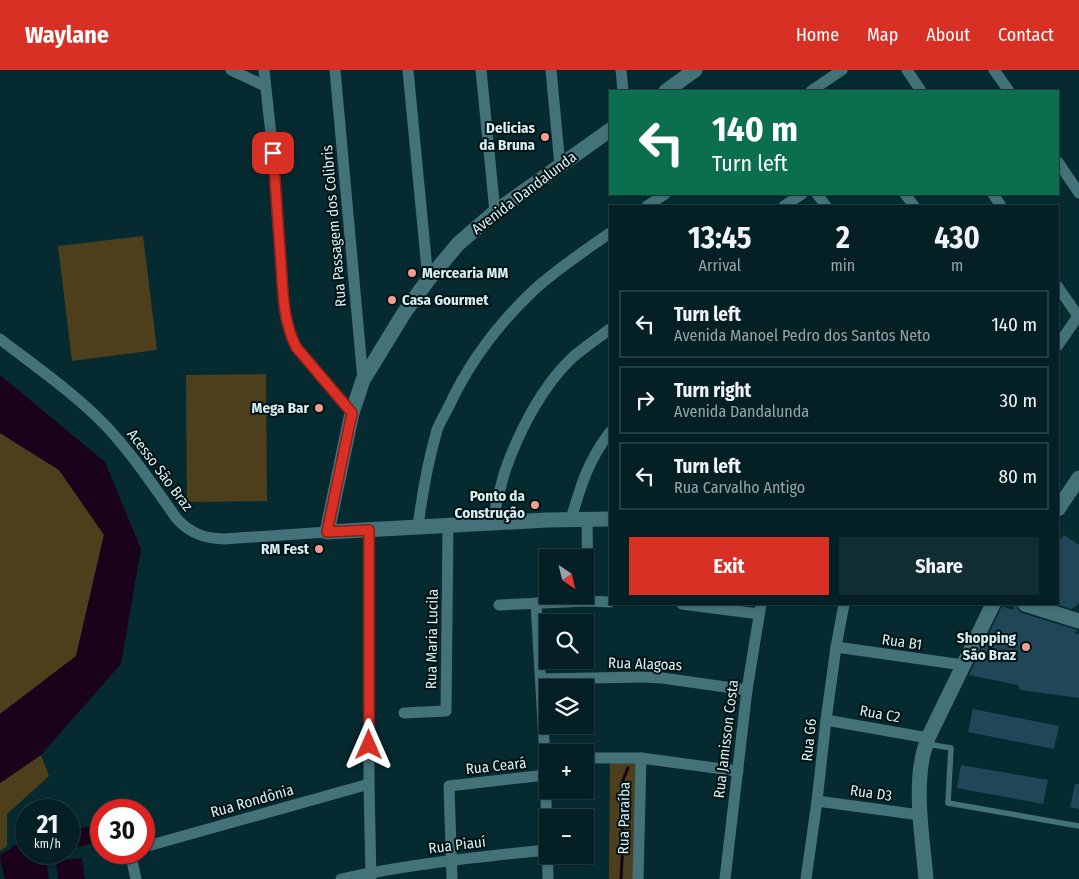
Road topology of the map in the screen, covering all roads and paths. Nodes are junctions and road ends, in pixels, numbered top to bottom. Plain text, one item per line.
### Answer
1 (231, 70) edge
2 (264, 70) edge
3 (335, 70) edge
4 (408, 70) edge
5 (481, 70) edge
6 (551, 70) edge
7 (621, 70) edge
8 (695, 70) edge
9 (842, 70) edge
10 (907, 70) edge
11 (994, 70) edge
12 (265, 86) junction
13 (829, 86) edge
14 (623, 90) edge
15 (667, 90) edge
16 (815, 90) edge
17 (921, 90) edge
18 (1008, 90) edge
19 (609, 131) edge
20 (1059, 163) edge
21 (560, 166) junction
22 (1079, 193) edge
23 (663, 195) edge
24 (800, 195) edge
25 (648, 205) edge
26 (786, 205) edge
27 (495, 212) junction
28 (609, 234) edge
29 (428, 280) junction
30 (1059, 288) edge
31 (1078, 315) edge
32 (609, 330) edge
33 (0, 339) edge
34 (1059, 344) edge
35 (363, 380) junction
36 (352, 413) junction
37 (609, 433) edge
38 (1079, 478) edge
39 (1059, 508) edge
40 (571, 519) junction
41 (587, 520) junction
42 (609, 520) edge
43 (492, 523) junction
44 (448, 526) junction
45 (418, 527) junction
46 (369, 530) junction
47 (327, 532) junction
48 (587, 549) edge
49 (594, 601) edge
50 (609, 602) edge
51 (536, 603) junction
52 (539, 603) edge
53 (499, 605) dead end
54 (698, 605) edge
55 (844, 605) edge
56 (993, 605) edge
57 (1029, 605) edge
58 (760, 609) edge
59 (1079, 621) edge
60 (836, 647) junction
61 (963, 665) junction
62 (541, 679) joint
63 (747, 690) junction
64 (404, 713) dead end
65 (826, 720) junction
66 (927, 741) junction
67 (594, 758) edge
68 (641, 758) junction
69 (738, 771) junction
70 (539, 776) edge
71 (369, 784) junction
72 (817, 801) junction
73 (920, 815) junction
74 (1079, 826) edge
75 (155, 844) edge
76 (539, 851) edge
77 (452, 860) junction
78 (133, 864) edge
79 (547, 864) edge
80 (371, 876) edge
81 (136, 879) edge
82 (341, 879) edge
83 (452, 879) edge
84 (548, 879) edge
85 (638, 879) edge
86 (725, 879) edge
87 (806, 879) edge
88 (926, 879) edge

1 - 12 street
2 - 12 street
3 - 35 street, Rua Passagem dos Colibris
4 - 29 street
5 - 27 street
6 - 21 street
7 - 14 street
8 - 15 street
9 - 13 street
10 - 17 street
11 - 18 street
12 - 36 street
13 - 16 street
19 - 21 street, Avenida Dandalunda
20 - 22 street
21 - 27 street, Avenida Dandalunda
23 - 25 street
24 - 26 street
27 - 29 street, Avenida Dandalunda
28 - 45 street
29 - 35 street, Avenida Dandalunda
30 - 31 street
31 - 34 street
32 - 43 street
33 - 47 street, Acesso São Braz
35 - 36 street, Avenida Dandalunda
36 - 47 street, Avenida Dandalunda
37 - 40 street
38 - 39 street
40 - 41 street
40 - 43 street
41 - 42 street
41 - 48 street
43 - 44 street
44 - 45 street
44 - 64 street, Rua Maria Lucila
45 - 46 street
46 - 47 street
46 - 71 street
49 - 50 street
51 - 52 street
51 - 53 street
51 - 62 street
54 - 58 street
55 - 60 street, Rua G6
56 - 61 street
57 - 59 street
58 - 63 street, Rua Jamisson Costa
60 - 61 street, Rua B1
60 - 65 street, Rua G6
61 - 66 street
62 - 63 street, Rua Alagoas
63 - 69 street, Rua Jamisson Costa
65 - 66 street, Rua C2
65 - 72 street, Rua G6
66 - 73 street
66 - 74 lane
67 - 68 street
68 - 69 street
68 - 85 street, Rua Paraíba
69 - 86 street, Rua Jamisson Costa
70 - 77 street, Rua Ceará
71 - 75 street, Rua Rondônia
71 - 80 street
72 - 73 street, Rua D3
72 - 87 street, Rua G6
73 - 88 street
76 - 77 street, Rua Piauí
77 - 80 street, Rua Piauí
77 - 83 street
78 - 81 street
79 - 84 street
80 - 82 street, Rua Piauí

